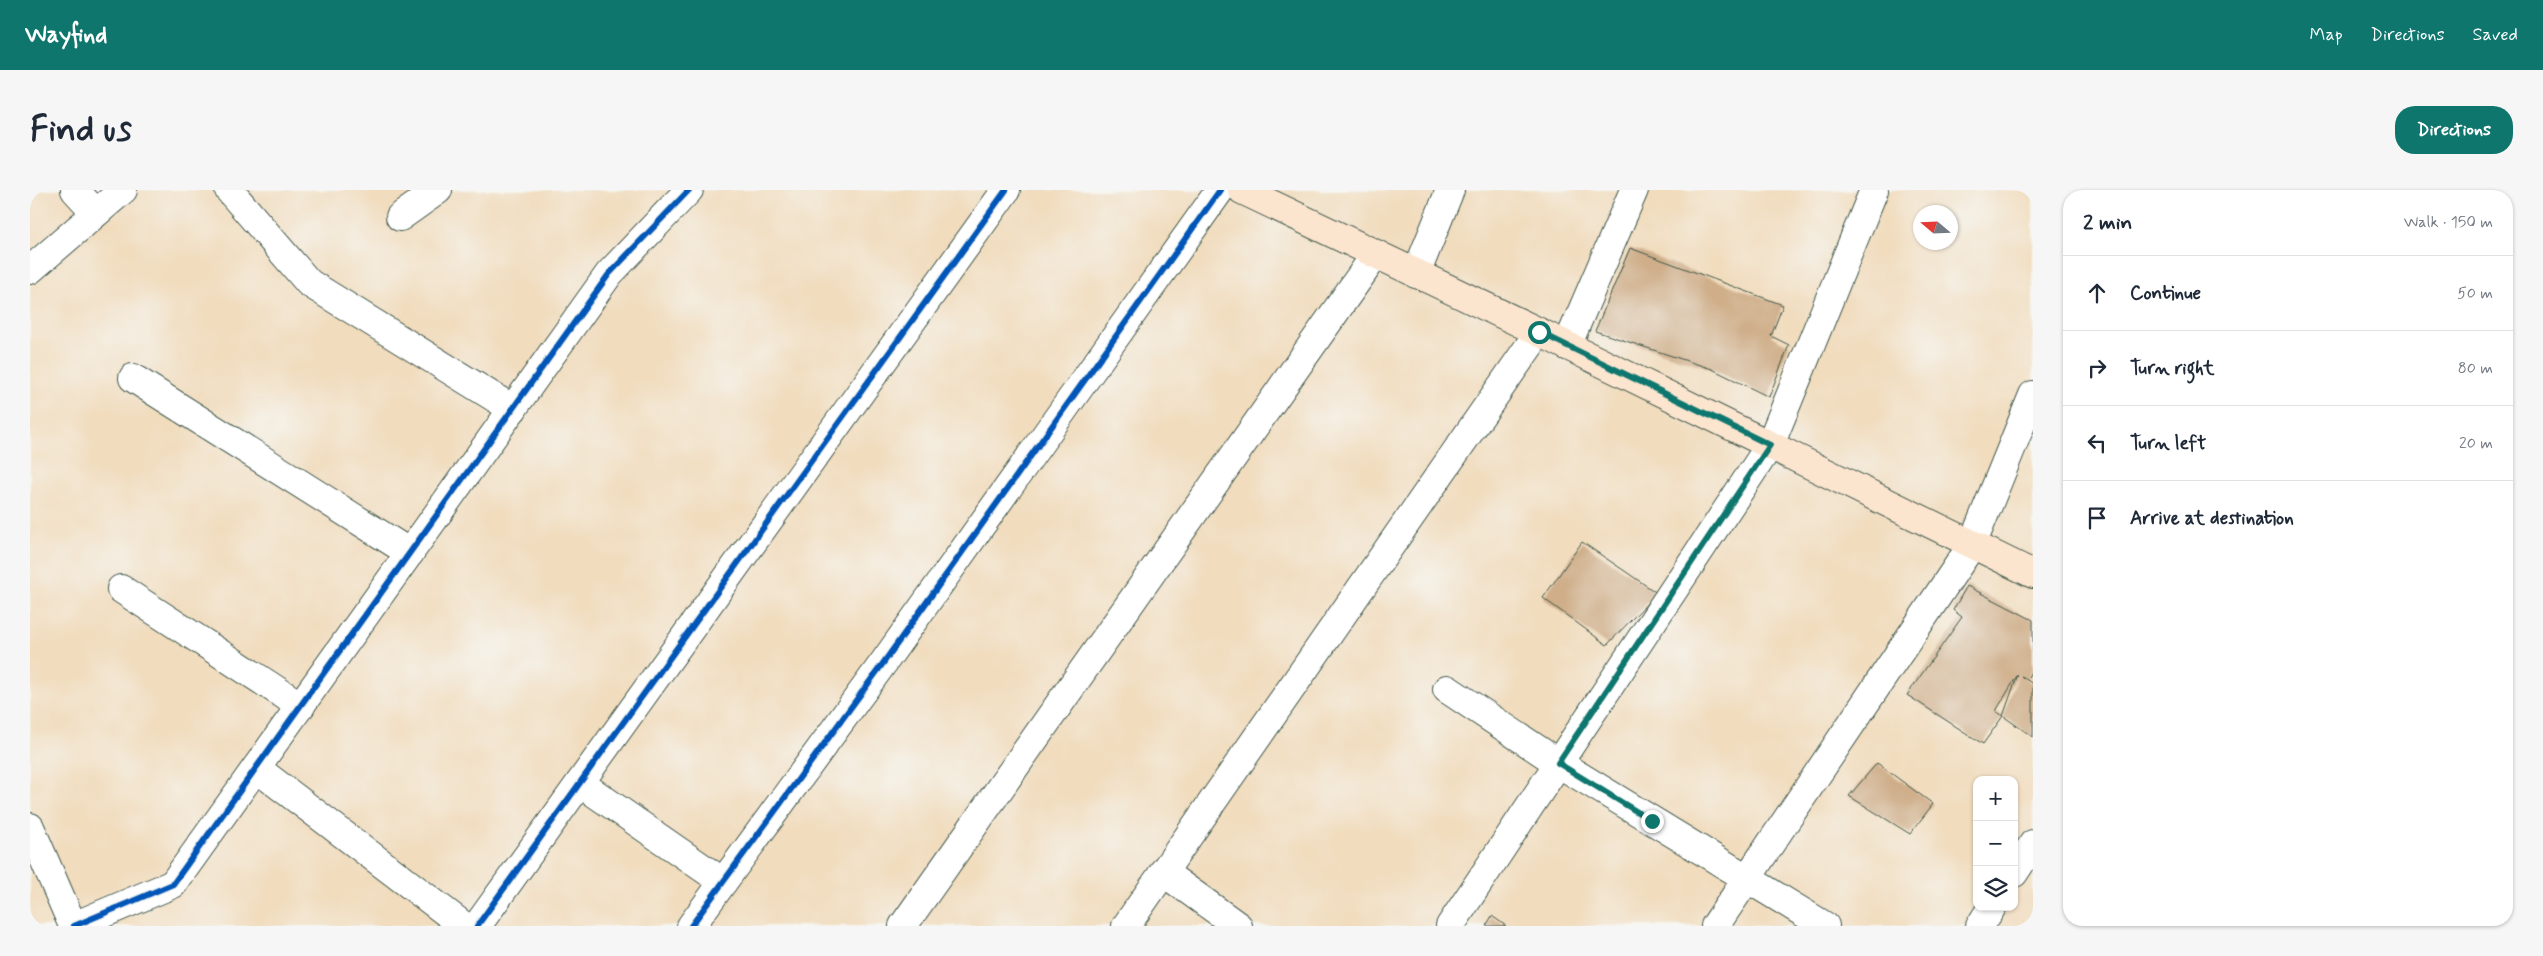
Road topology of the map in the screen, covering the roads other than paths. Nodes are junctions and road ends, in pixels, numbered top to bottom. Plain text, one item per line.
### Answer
1 (75, 190) edge
2 (123, 190) edge
3 (229, 190) edge
4 (689, 190) edge
5 (1006, 190) edge
6 (1220, 190) edge
7 (1242, 190) edge
8 (1450, 190) edge
9 (1634, 190) edge
10 (1874, 190) edge
11 (434, 191) edge
12 (96, 213) junction
13 (400, 217) dead end
14 (1376, 254) junction
15 (30, 270) edge
16 (1416, 274) junction
17 (1539, 332) junction
18 (1567, 346) junction
19 (133, 378) dead end
20 (2033, 394) edge
21 (513, 409) junction
22 (1770, 445) junction
23 (1972, 545) junction
24 (410, 553) junction
25 (2033, 574) edge
26 (121, 589) dead end
27 (1447, 689) dead end
28 (301, 706) junction
29 (1558, 763) junction
30 (256, 768) junction
31 (580, 783) junction
32 (30, 827) edge
33 (2033, 844) edge
34 (2018, 867) edge
35 (1163, 872) junction
36 (1746, 879) junction
37 (723, 882) junction
38 (1989, 911) edge
39 (74, 926) edge
40 (464, 926) edge
41 (477, 926) edge
42 (691, 926) edge
43 (903, 926) edge
44 (1126, 926) edge
45 (1238, 926) edge
46 (1450, 926) edge
47 (1715, 926) edge
48 (1825, 926) edge
49 (1980, 926) edge

1 - 12 street
2 - 12 street
3 - 21 street
4 - 21 street
5 - 31 street
6 - 37 street
7 - 14 street
8 - 16 street
9 - 18 street
10 - 22 street
11 - 13 street
12 - 15 street
14 - 16 street
14 - 43 street
16 - 17 street
17 - 18 street
17 - 35 street
18 - 22 street
19 - 24 street
20 - 23 street
21 - 24 street
22 - 23 street
22 - 29 street
23 - 25 street
23 - 36 street
24 - 28 street
26 - 28 street
27 - 29 street
28 - 30 street
29 - 36 street
29 - 46 street
30 - 39 street
30 - 40 street
31 - 37 street
31 - 41 street
32 - 39 street
33 - 34 street
35 - 44 street
35 - 45 street
36 - 47 street
36 - 48 street
37 - 42 street
38 - 49 street

